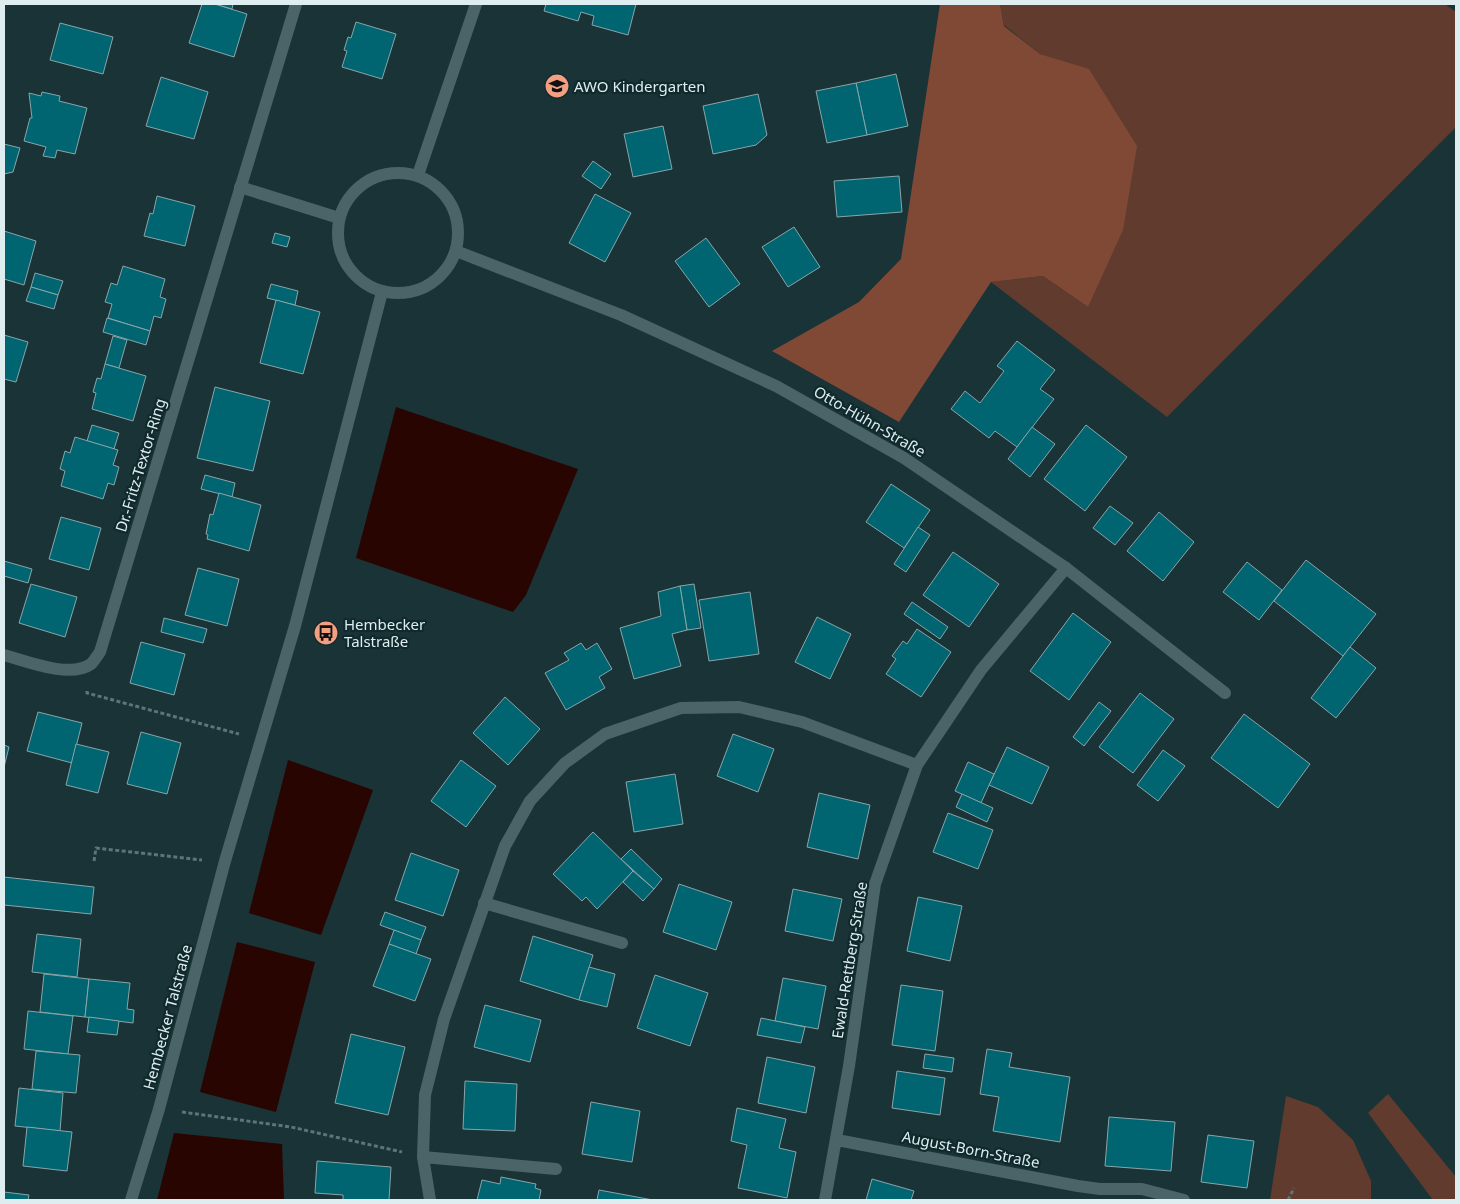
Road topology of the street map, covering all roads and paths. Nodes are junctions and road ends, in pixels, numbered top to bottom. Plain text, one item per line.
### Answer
1 (296, 4) edge
2 (476, 4) edge
3 (418, 176) junction
4 (240, 187) junction
5 (339, 218) junction
6 (456, 251) junction
7 (382, 292) junction
8 (1066, 568) junction
9 (4, 655) edge
10 (82, 668) junction
11 (1225, 693) dead end
12 (231, 732) dead end
13 (917, 765) junction
14 (94, 861) dead end
15 (225, 861) junction
16 (484, 903) junction
17 (622, 943) dead end
18 (159, 1109) junction
19 (836, 1140) junction
20 (423, 1157) junction
21 (556, 1169) dead end
22 (1294, 1188) dead end
23 (1103, 1195) edge
24 (131, 1200) edge
25 (430, 1200) edge
26 (825, 1200) edge
27 (1184, 1200) edge
28 (1288, 1200) edge

1 - 4 street, Dr.-Fritz-Textor-Ring
2 - 3 street
3 - 5 street
3 - 6 street
4 - 5 street
4 - 10 street, Dr.-Fritz-Textor-Ring
5 - 7 street
6 - 7 street
6 - 8 street, Otto-Hühn-Straße
7 - 15 street, Hembecker Talstraße
8 - 11 street, Otto-Hühn-Straße
8 - 13 street, Ewald-Rettberg-Straße
9 - 10 street
10 - 12 path
13 - 16 street
13 - 19 street, Ewald-Rettberg-Straße
14 - 15 path
15 - 18 street, Hembecker Talstraße
16 - 17 street
16 - 20 street
18 - 20 path
18 - 24 street, Hembecker Talstraße
19 - 23 street, August-Born-Straße
19 - 26 street, Ewald-Rettberg-Straße
20 - 21 street
20 - 25 street
22 - 28 path
23 - 27 street, August-Born-Straße

